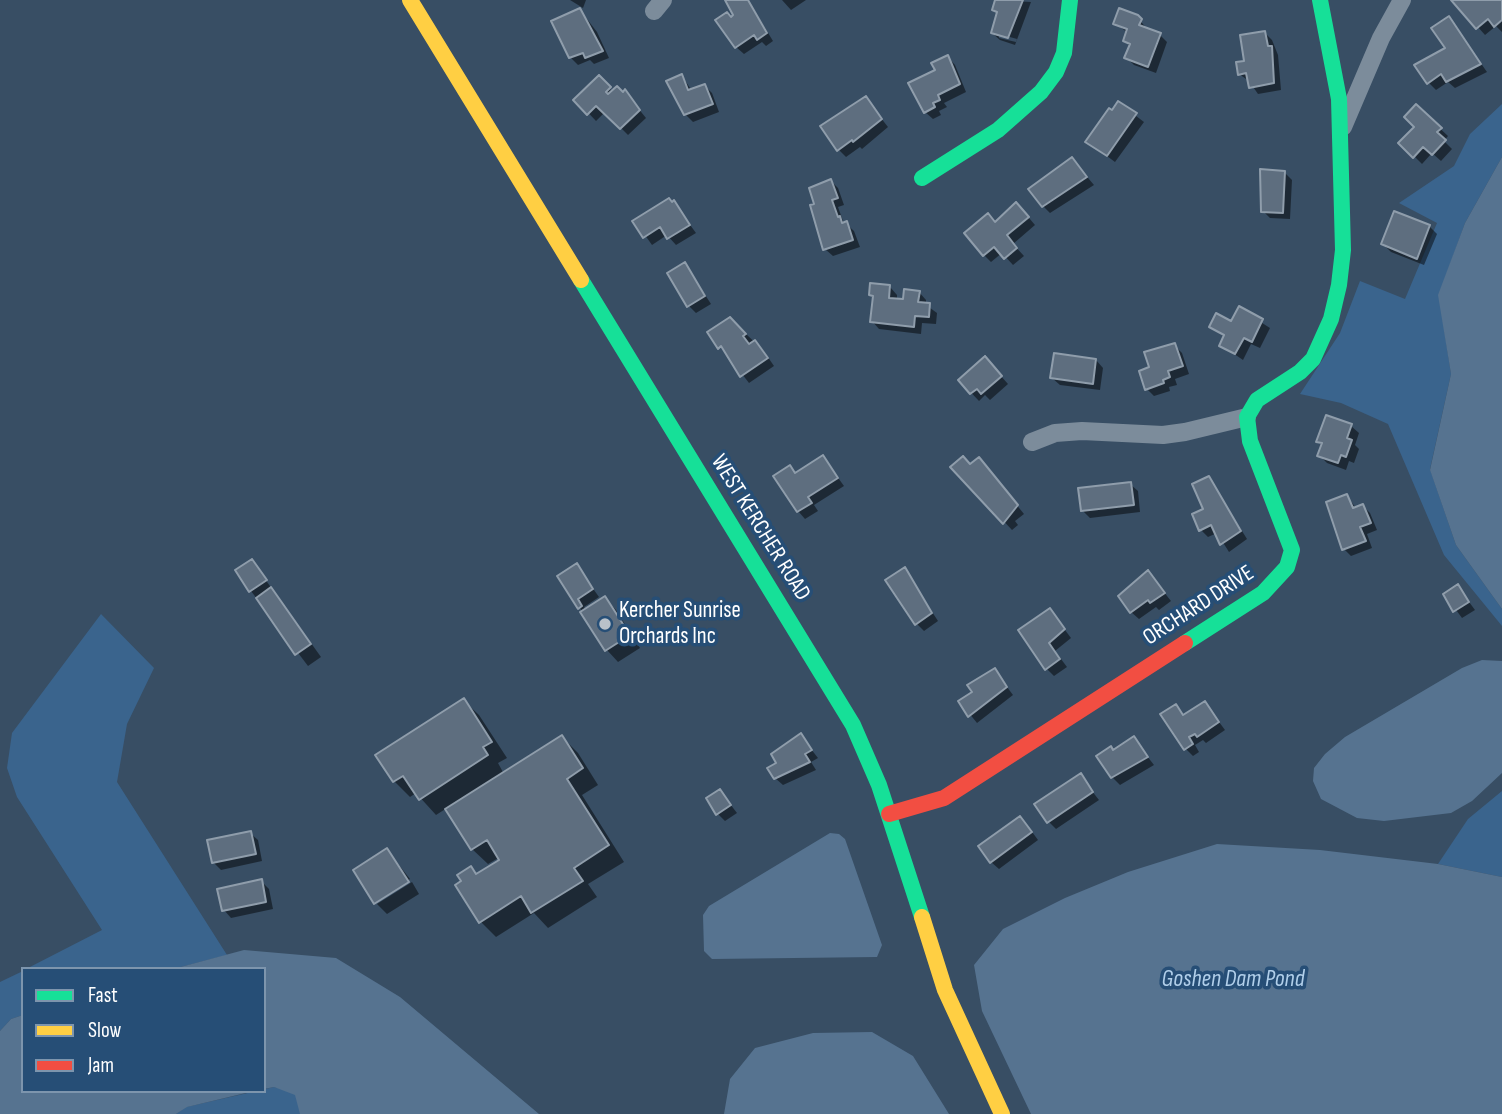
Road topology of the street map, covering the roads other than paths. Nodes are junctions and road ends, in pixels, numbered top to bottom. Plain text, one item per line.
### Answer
1 (410, 0) edge
2 (1070, 0) edge
3 (1320, 0) edge
4 (1402, 0) edge
5 (1339, 137) junction
6 (922, 178) dead end
7 (1247, 417) junction
8 (1032, 442) dead end
9 (889, 814) junction
10 (1002, 1114) edge

1 - 9 street, WEST KERCHER ROAD
2 - 6 street
3 - 5 street
4 - 5 street
5 - 7 street
7 - 8 street
7 - 9 street, ORCHARD DRIVE
9 - 10 street, WEST KERCHER ROAD

